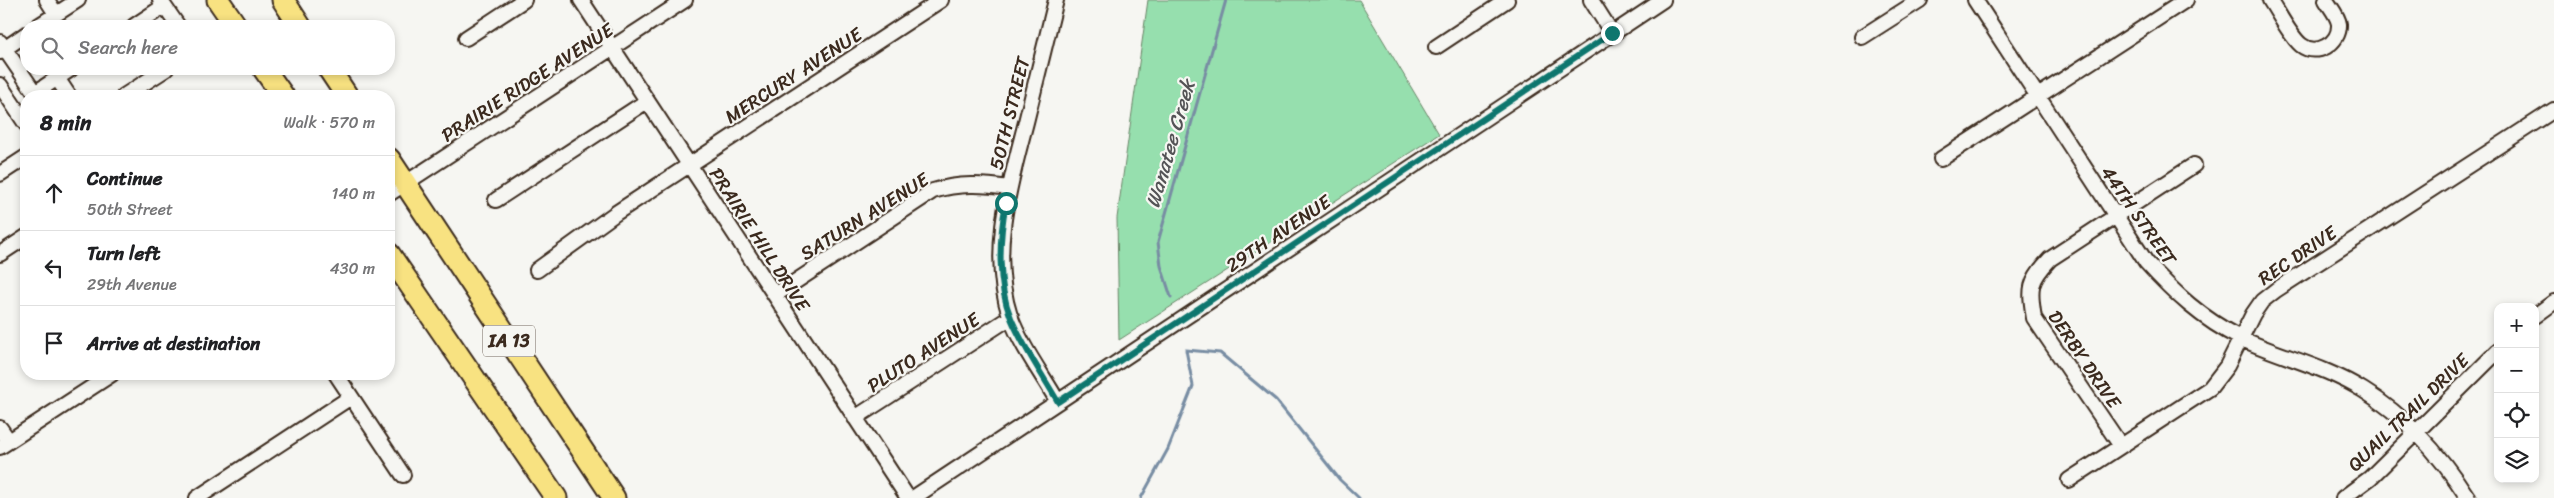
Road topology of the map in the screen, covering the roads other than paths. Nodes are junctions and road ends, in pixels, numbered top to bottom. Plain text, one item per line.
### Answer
1 (47, 0) edge
2 (78, 0) edge
3 (218, 0) edge
4 (283, 0) edge
5 (524, 0) edge
6 (581, 0) edge
7 (685, 0) edge
8 (941, 0) edge
9 (1056, 0) edge
10 (1507, 0) edge
11 (1591, 0) edge
12 (1663, 0) edge
13 (1920, 0) edge
14 (1975, 0) edge
15 (2186, 0) edge
16 (2270, 0) edge
17 (2326, 0) edge
18 (162, 3) edge
19 (56, 14) junction
20 (47, 20) edge
21 (141, 20) edge
22 (174, 20) edge
23 (232, 20) edge
24 (296, 20) edge
25 (1612, 33) junction
26 (20, 37) edge
27 (1862, 37) dead end
28 (466, 38) dead end
29 (2, 47) edge
30 (1436, 47) dead end
31 (613, 48) junction
32 (20, 72) edge
33 (22, 75) edge
34 (62, 75) edge
35 (157, 75) edge
36 (268, 75) edge
37 (333, 75) edge
38 (57, 78) junction
39 (0, 85) edge
40 (32, 90) edge
41 (42, 90) edge
42 (65, 90) edge
43 (133, 90) edge
44 (279, 90) edge
45 (343, 90) edge
46 (2037, 96) junction
47 (647, 100) junction
48 (2554, 110) edge
49 (20, 115) edge
50 (1941, 159) dead end
51 (20, 161) edge
52 (690, 165) junction
53 (2194, 165) dead end
54 (0, 174) edge
55 (1009, 188) junction
56 (397, 189) edge
57 (496, 200) dead end
58 (2115, 217) junction
59 (20, 241) edge
60 (0, 254) edge
61 (395, 263) edge
62 (537, 270) dead end
63 (775, 295) junction
64 (2554, 302) edge
65 (2539, 313) edge
66 (1010, 317) junction
67 (2241, 338) junction
68 (2494, 355) edge
69 (103, 380) edge
70 (340, 380) edge
71 (351, 397) junction
72 (1058, 402) junction
73 (856, 418) junction
74 (0, 428) edge
75 (2417, 432) junction
76 (4, 444) edge
77 (2121, 446) junction
78 (403, 475) dead end
79 (2069, 480) dead end
80 (197, 498) edge
81 (556, 498) edge
82 (614, 498) edge
83 (908, 498) edge
84 (913, 498) edge
85 (2343, 498) edge
86 (2468, 498) edge

1 - 19 street
2 - 19 street
3 - 23 highway
4 - 24 highway
5 - 28 street
6 - 31 street, PRAIRIE HILL DRIVE
7 - 31 street, PRAIRIE RIDGE AVENUE
8 - 52 street, MERCURY AVENUE
9 - 55 street, 50TH STREET
10 - 30 street
11 - 25 street
12 - 25 street, 29TH AVENUE
13 - 27 street
14 - 46 street, 44TH STREET
15 - 46 street
16 - 17 street
18 - 21 street
18 - 22 street
19 - 20 street
25 - 72 street, 29TH AVENUE
26 - 29 street
29 - 32 street
31 - 47 street, PRAIRIE HILL DRIVE
31 - 56 street, PRAIRIE RIDGE AVENUE
33 - 40 street
34 - 38 street
35 - 43 street
36 - 44 highway
37 - 45 highway
38 - 41 street
38 - 42 street
39 - 49 street
46 - 50 street
46 - 58 street, 44TH STREET
47 - 52 street, PRAIRIE HILL DRIVE
47 - 57 street
48 - 67 street, REC DRIVE
51 - 54 street
52 - 62 street, MERCURY AVENUE
52 - 63 street, PRAIRIE HILL DRIVE
53 - 58 street, DERBY DRIVE
55 - 63 street, SATURN AVENUE
55 - 66 street, 50TH STREET
56 - 82 highway, IA 13
58 - 67 street, 44TH STREET
58 - 77 street, DERBY DRIVE
59 - 60 street
61 - 81 highway, IA 13
63 - 73 street, PRAIRIE HILL DRIVE
64 - 65 street
66 - 72 street, 50TH STREET
66 - 73 street, PLUTO AVENUE
67 - 75 street, 44TH STREET
67 - 77 street, REC DRIVE
68 - 75 street, QUAIL TRAIL DRIVE
69 - 76 street
70 - 71 street
71 - 78 street
71 - 80 street
72 - 84 street, 29TH AVENUE
73 - 83 street, PRAIRIE HILL DRIVE
74 - 76 street
75 - 85 street, QUAIL TRAIL DRIVE
75 - 86 street, 44TH STREET
77 - 79 street, REC DRIVE

